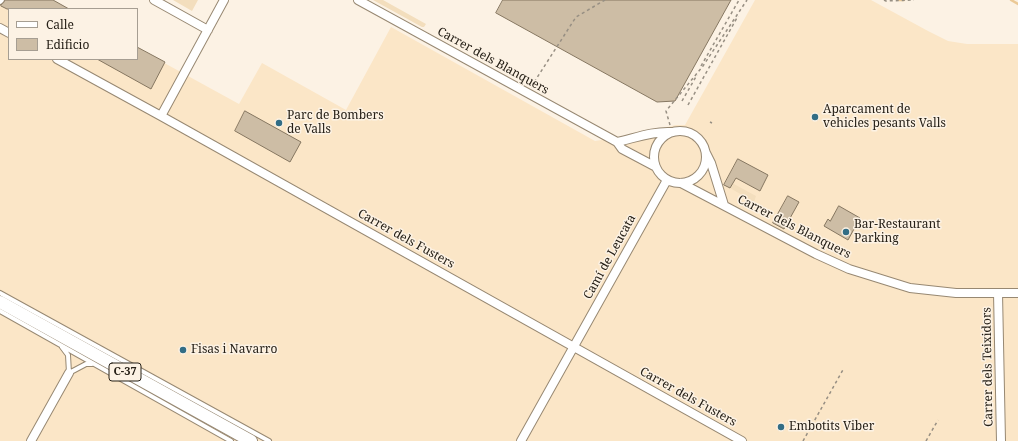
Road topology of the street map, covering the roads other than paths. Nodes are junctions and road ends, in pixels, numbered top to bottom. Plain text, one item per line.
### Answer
1 (154, 0) edge
2 (224, 0) edge
3 (358, 0) edge
4 (208, 30) junction
5 (59, 60) edge
6 (161, 116) junction
7 (672, 132) junction
8 (617, 142) junction
9 (703, 147) junction
10 (656, 167) junction
11 (667, 180) junction
12 (681, 183) junction
13 (724, 205) junction
14 (0, 293) edge
15 (998, 293) junction
16 (1018, 293) edge
17 (0, 302) edge
18 (0, 311) edge
19 (62, 346) junction
20 (574, 346) junction
21 (93, 364) junction
22 (69, 373) junction
23 (31, 441) edge
24 (230, 441) edge
25 (251, 441) edge
26 (269, 441) edge
27 (520, 441) edge
28 (742, 441) edge
29 (1001, 441) edge

1 - 4 street
2 - 4 street
3 - 8 street, Carrer dels Blanquers
4 - 6 street
5 - 6 street, Carrer dels Fusters
6 - 20 street, Carrer dels Fusters
7 - 8 street
7 - 9 street
7 - 10 street
8 - 10 street, Carrer dels Blanquers
9 - 12 street
9 - 13 street, Carrer dels Blanquers
10 - 11 street
11 - 12 street
11 - 20 street, Camí de Leucata
12 - 13 street, Carrer dels Blanquers
13 - 15 street, Carrer dels Blanquers
14 - 26 lane
15 - 16 street, Carrer dels Blanquers
15 - 29 street, Carrer dels Teixidors
17 - 25 main road, C-37
18 - 19 lane
19 - 21 lane
19 - 22 lane
20 - 27 street, Camí de Leucata
20 - 28 street, Carrer dels Fusters
21 - 22 lane
21 - 24 lane
22 - 23 street

